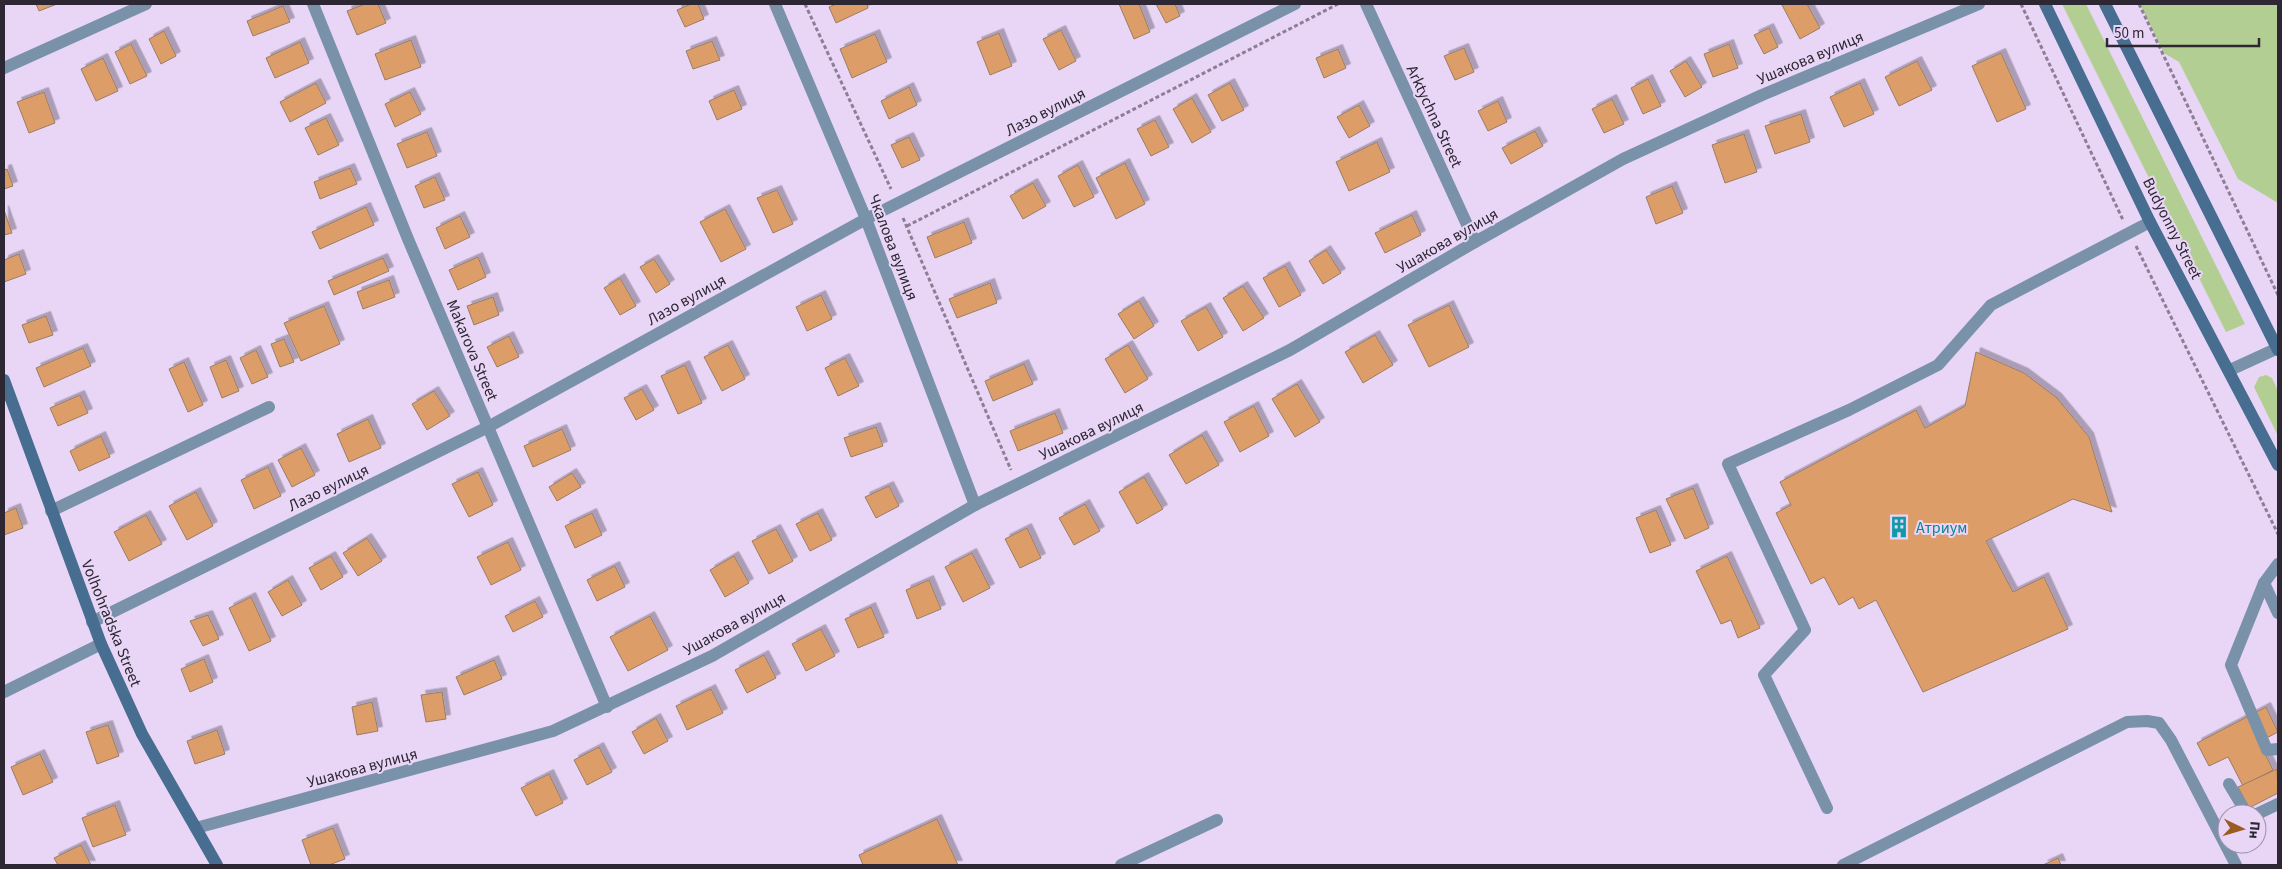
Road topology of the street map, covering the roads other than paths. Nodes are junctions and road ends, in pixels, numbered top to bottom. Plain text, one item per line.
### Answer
1 (146, 4) edge
2 (314, 4) edge
3 (775, 4) edge
4 (1295, 4) edge
5 (1366, 4) edge
6 (1979, 4) edge
7 (2046, 4) edge
8 (2106, 4) edge
9 (4, 68) edge
10 (866, 219) junction
11 (2150, 222) junction
12 (1474, 242) junction
13 (2278, 349) edge
14 (2230, 370) junction
15 (4, 380) edge
16 (269, 407) dead end
17 (488, 427) junction
18 (2278, 465) edge
19 (975, 505) junction
20 (52, 511) junction
21 (2278, 564) edge
22 (2264, 583) junction
23 (2278, 613) edge
24 (92, 622) junction
25 (101, 644) junction
26 (4, 692) edge
27 (607, 706) junction
28 (2278, 749) edge
29 (2229, 784) dead end
30 (2241, 804) edge
31 (1827, 808) dead end
32 (1217, 820) dead end
33 (196, 828) junction
34 (217, 865) edge
35 (1121, 865) edge
36 (1843, 865) edge
37 (2236, 865) edge

1 - 9 street
2 - 17 street, Makarova Street
3 - 10 street, Чкалова вулиця
4 - 10 street, Лазо вулиця
5 - 12 street, Arktychna Street
6 - 12 street, Ушакова вулиця
7 - 11 main road, Budyonny Street
8 - 13 main road
10 - 17 street, Лазо вулиця
10 - 19 street, Чкалова вулиця
11 - 14 main road, Budyonny Street
11 - 31 street
12 - 19 street, Ушакова вулиця
13 - 14 street
14 - 18 main road, Budyonny Street
15 - 20 main road, Volhohradska Street
16 - 20 street
17 - 24 street, Лазо вулиця
17 - 27 street, Makarova Street
19 - 27 street, Ушакова вулиця
20 - 24 main road, Volhohradska Street
21 - 22 street
22 - 23 street
22 - 28 street
24 - 25 main road, Volhohradska Street
25 - 26 street
25 - 33 main road, Volhohradska Street
27 - 33 street, Ушакова вулиця
29 - 30 street
32 - 35 street
33 - 34 main road, Volhohradska Street
36 - 37 street

